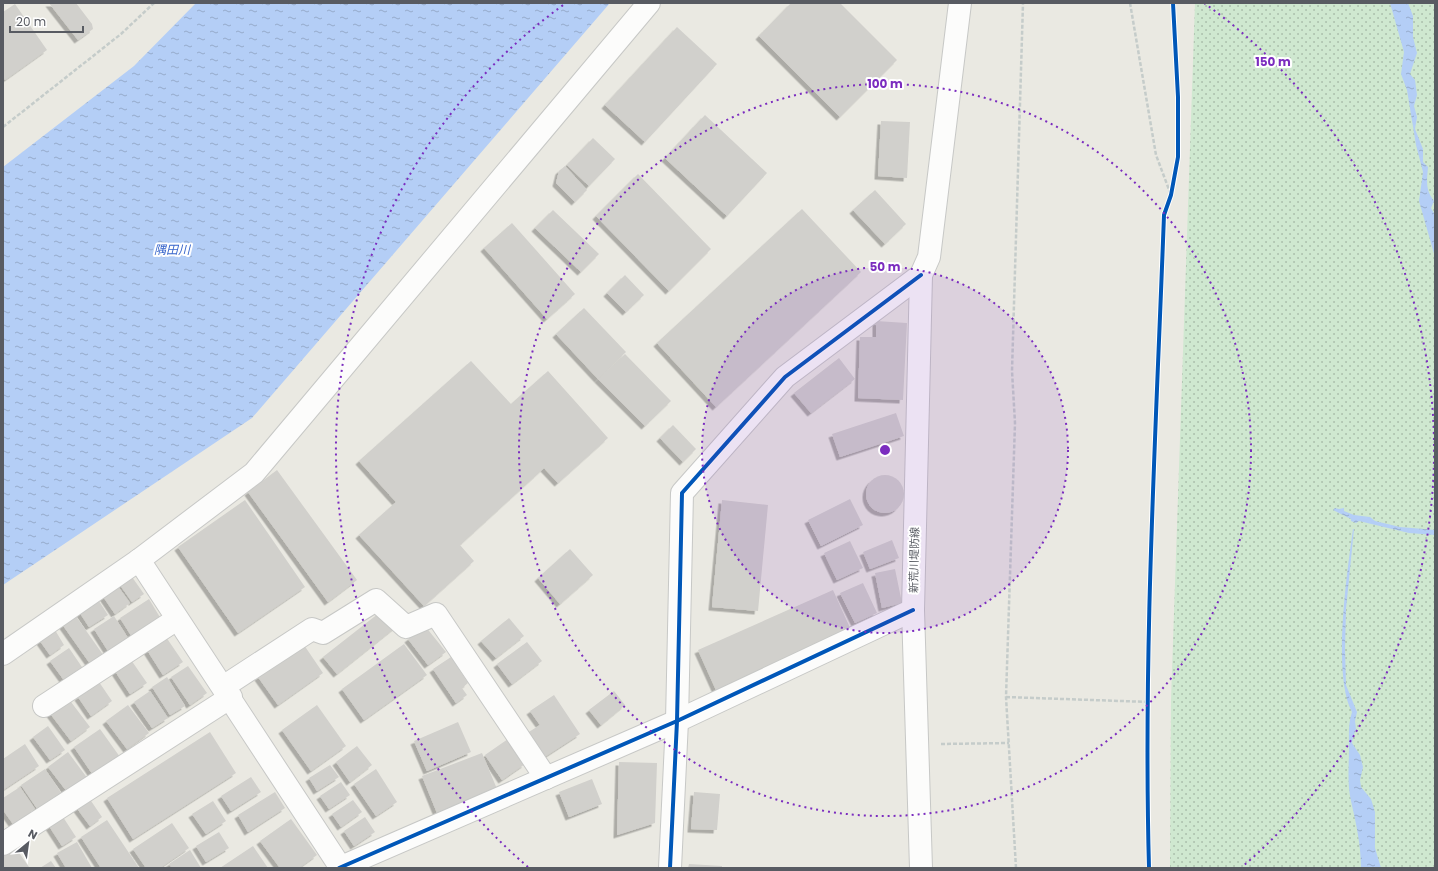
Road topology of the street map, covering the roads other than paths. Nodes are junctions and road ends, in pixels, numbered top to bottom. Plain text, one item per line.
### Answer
1 (649, 3) edge
2 (960, 3) edge
3 (920, 275) junction
4 (139, 560) junction
5 (912, 610) junction
6 (177, 619) junction
7 (3, 654) edge
8 (227, 692) junction
9 (44, 706) dead end
10 (677, 721) junction
11 (546, 778) junction
12 (3, 844) edge
13 (340, 868) edge
14 (670, 868) edge
15 (920, 868) edge

1 - 4 street
2 - 3 street
3 - 5 street, 新荒川堤防線
3 - 10 street
4 - 6 street
4 - 7 street
5 - 10 street
5 - 15 street, 新荒川堤防線
6 - 8 street
6 - 9 street
8 - 11 street
8 - 12 street
8 - 13 street
10 - 11 street
10 - 14 street
11 - 13 street

